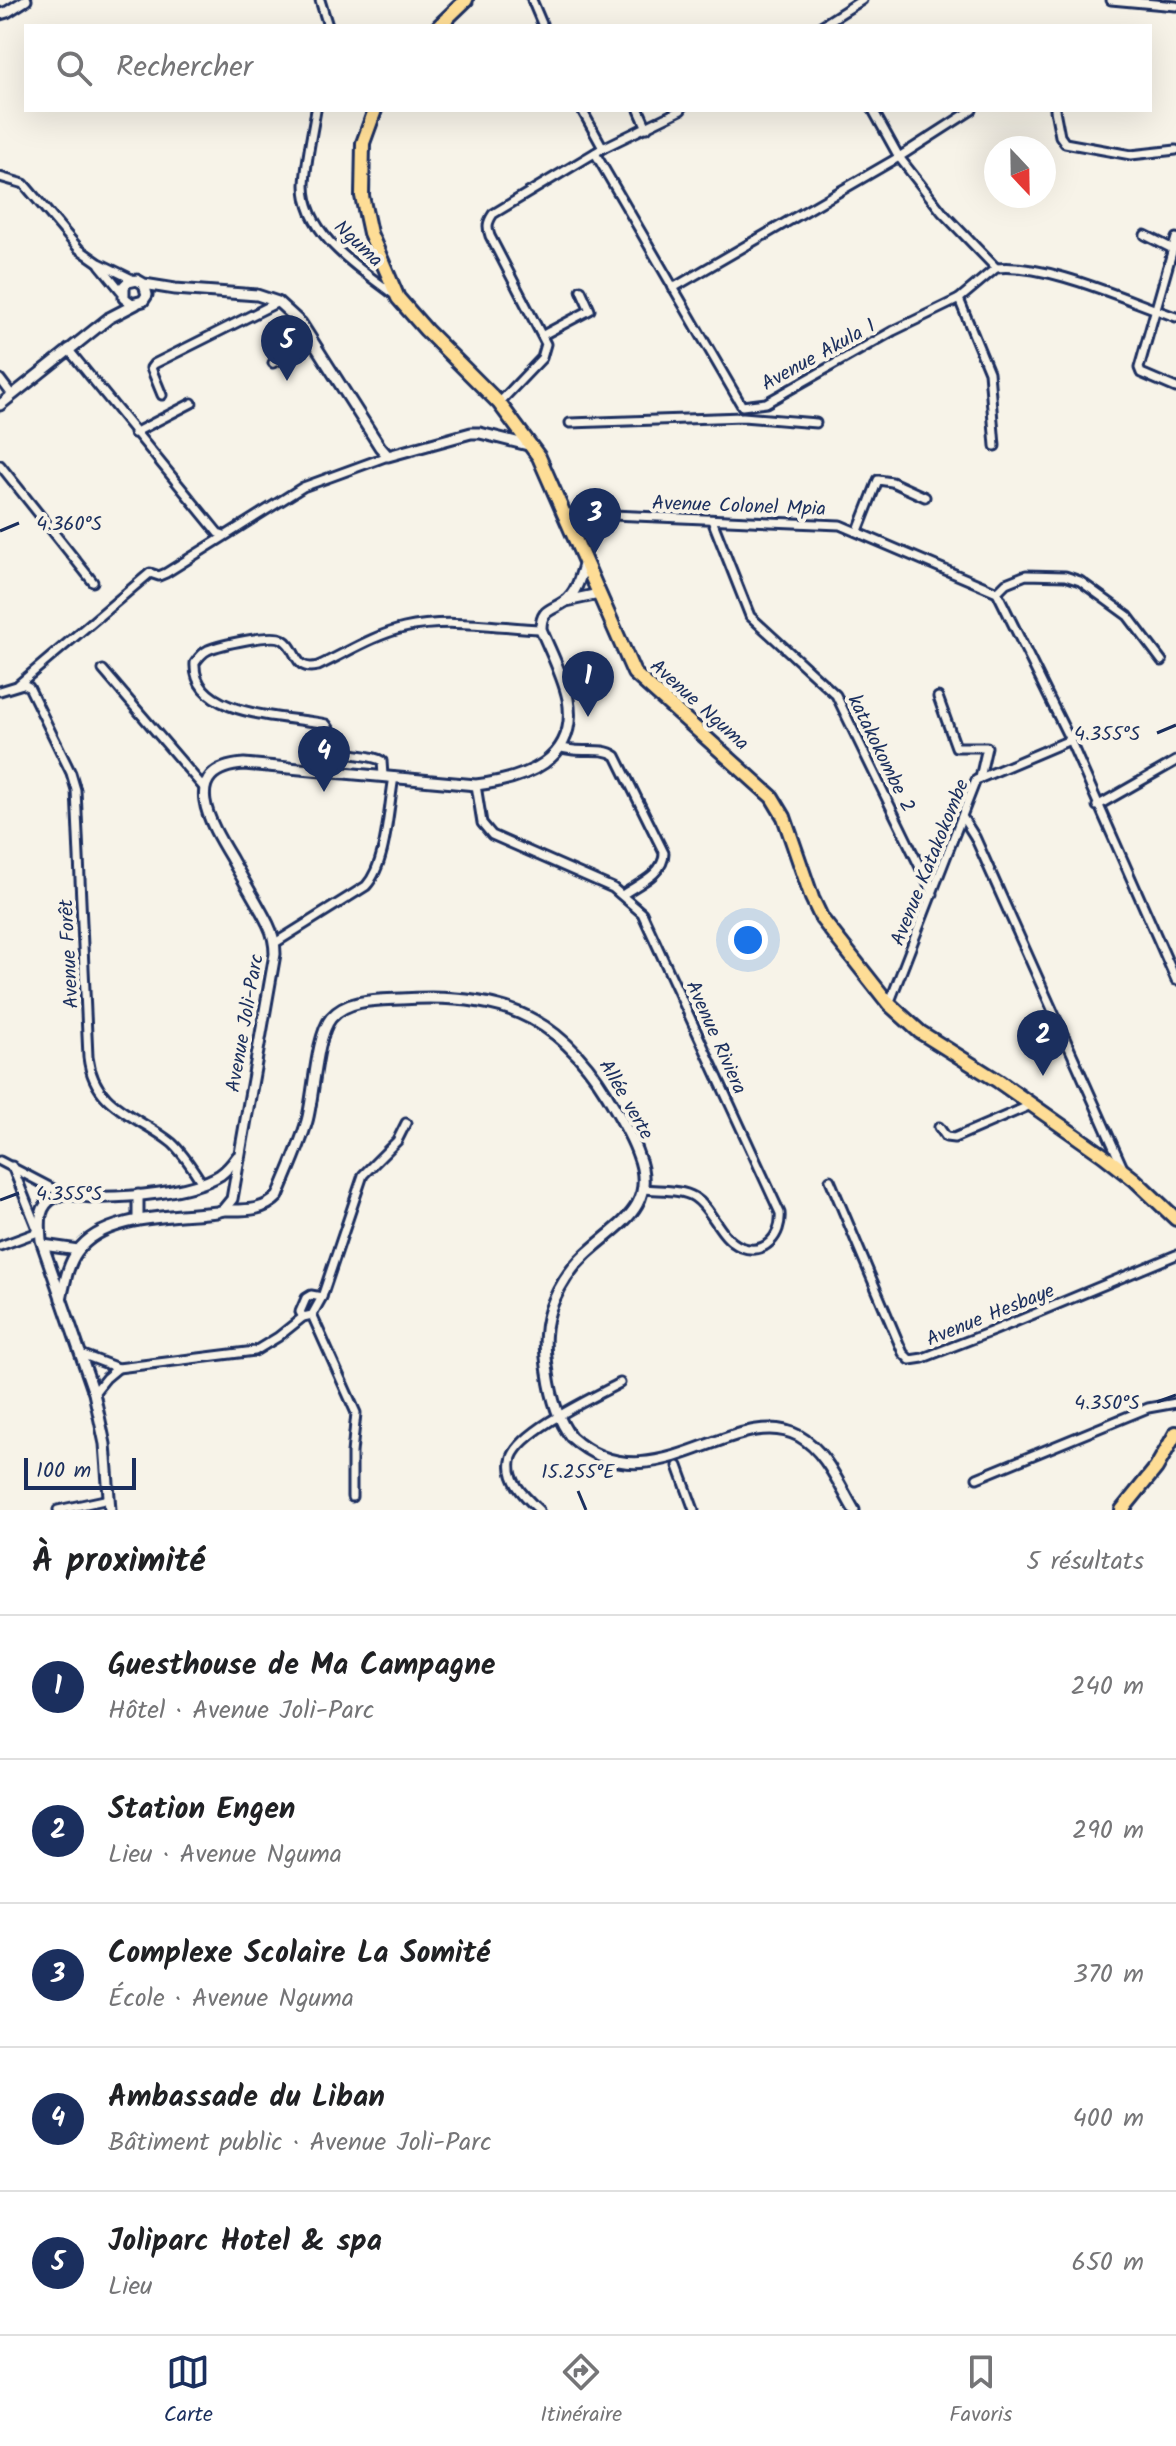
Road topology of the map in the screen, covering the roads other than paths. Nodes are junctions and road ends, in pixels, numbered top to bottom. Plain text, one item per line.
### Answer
1 (26, 0) edge
2 (320, 0) edge
3 (466, 0) edge
4 (532, 0) edge
5 (862, 0) edge
6 (1111, 0) edge
7 (1176, 6) edge
8 (0, 14) edge
9 (327, 24) edge
10 (441, 24) edge
11 (542, 24) edge
12 (826, 24) edge
13 (316, 112) edge
14 (374, 112) edge
15 (583, 112) edge
16 (640, 112) edge
17 (677, 112) edge
18 (874, 112) edge
19 (969, 112) edge
20 (1055, 112) edge
21 (647, 128) junction
22 (603, 148) junction
23 (1176, 150) edge
24 (595, 153) junction
25 (899, 157) junction
26 (0, 177) edge
27 (1145, 235) dead end
28 (1176, 238) edge
29 (1174, 248) edge
30 (99, 263) junction
31 (996, 268) junction
32 (134, 280) junction
33 (144, 284) junction
34 (673, 288) junction
35 (175, 289) junction
36 (581, 290) dead end
37 (123, 295) junction
38 (398, 298) junction
39 (959, 299) junction
40 (278, 302) junction
41 (140, 303) junction
42 (1154, 309) junction
43 (1176, 317) edge
44 (109, 318) junction
45 (543, 335) junction
46 (314, 343) junction
47 (68, 349) junction
48 (273, 363) dead end
49 (0, 379) edge
50 (1176, 388) edge
51 (12, 395) junction
52 (162, 395) dead end
53 (192, 403) dead end
54 (499, 403) junction
55 (0, 405) edge
56 (742, 406) junction
57 (743, 417) junction
58 (570, 423) dead end
59 (816, 423) dead end
60 (134, 433) junction
61 (532, 446) junction
62 (995, 446) dead end
63 (388, 456) junction
64 (0, 465) edge
65 (925, 497) dead end
66 (566, 513) junction
67 (712, 520) junction
68 (858, 531) junction
69 (228, 534) junction
70 (585, 561) junction
71 (93, 582) dead end
72 (997, 592) junction
73 (599, 594) junction
74 (566, 601) junction
75 (541, 629) junction
76 (1162, 661) dead end
77 (103, 670) dead end
78 (23, 685) junction
79 (0, 691) edge
80 (938, 697) dead end
81 (1070, 740) junction
82 (560, 747) junction
83 (1176, 761) edge
84 (388, 776) junction
85 (980, 778) junction
86 (476, 785) junction
87 (205, 789) junction
88 (1097, 806) junction
89 (963, 818) junction
90 (933, 894) junction
91 (622, 895) junction
92 (275, 943) junction
93 (1176, 980) edge
94 (889, 1004) junction
95 (1031, 1105) junction
96 (406, 1123) dead end
97 (939, 1127) dead end
98 (237, 1157) junction
99 (0, 1161) edge
100 (12, 1166) junction
101 (1124, 1172) junction
102 (830, 1180) dead end
103 (202, 1183) junction
104 (644, 1189) junction
105 (63, 1194) junction
106 (138, 1195) junction
107 (223, 1210) junction
108 (1176, 1219) edge
109 (138, 1220) junction
110 (41, 1239) junction
111 (0, 1246) edge
112 (78, 1250) junction
113 (1176, 1255) edge
114 (322, 1297) junction
115 (61, 1299) junction
116 (312, 1315) junction
117 (303, 1317) junction
118 (81, 1354) junction
119 (118, 1368) junction
120 (620, 1383) dead end
121 (94, 1393) junction
122 (1176, 1403) edge
123 (559, 1416) junction
124 (1176, 1433) edge
125 (678, 1466) junction
126 (665, 1470) dead end
127 (645, 1473) dead end
128 (977, 1478) dead end
129 (352, 1497) dead end
130 (110, 1504) edge
131 (1126, 1508) edge
132 (58, 1510) edge
133 (539, 1510) edge
134 (694, 1510) edge
135 (854, 1510) edge

1 - 8 street
2 - 9 street
3 - 10 main road
4 - 11 street
5 - 12 street
6 - 7 street
13 - 38 street, Nguma
14 - 38 main road, Avenue Nguma
15 - 22 street
16 - 21 street
17 - 21 street
18 - 25 street
19 - 25 street
20 - 23 street
21 - 22 street
22 - 24 street
24 - 34 street, Avenue Akula 1
24 - 45 street
25 - 31 street
25 - 34 street
26 - 30 street
27 - 29 street
28 - 29 street
29 - 42 street
30 - 32 street
30 - 37 street
31 - 39 street, Avenue Akula 1
31 - 42 street
32 - 33 street
32 - 37 street
33 - 35 street
33 - 41 street
34 - 56 street, Avenue Akula 1
35 - 40 street
35 - 41 street
36 - 45 street
37 - 41 street
37 - 44 street
38 - 54 main road, Avenue Nguma
39 - 56 street, Avenue Akula 1
39 - 62 street
40 - 46 street
40 - 52 street
41 - 44 street
42 - 43 street
42 - 50 street
44 - 47 street
45 - 54 street
46 - 48 street
46 - 63 street
47 - 51 street
47 - 60 street
49 - 51 street
51 - 55 street
53 - 60 street
54 - 61 main road, Avenue Nguma
56 - 57 street
57 - 58 street
57 - 59 street
60 - 69 street
61 - 63 street
61 - 66 main road, Avenue Nguma
63 - 69 street
64 - 71 street
65 - 68 street
66 - 67 street, Avenue Colonel Mpia
66 - 70 main road, Avenue Nguma
67 - 68 street, Avenue Colonel Mpia
67 - 90 street, katakokombe 2
68 - 72 street, Avenue Colonel Mpia
69 - 78 street
70 - 73 main road, Avenue Nguma
70 - 74 street
72 - 76 street
72 - 81 street
73 - 74 street
73 - 94 main road, Avenue Nguma
74 - 75 street
75 - 82 street
75 - 84 street
77 - 87 street
78 - 79 street
78 - 103 street, Avenue Forêt
80 - 85 street
81 - 85 street, Avenue Katakokombe
81 - 88 street
82 - 86 street
82 - 91 street
83 - 88 street
84 - 86 street
84 - 87 street
84 - 92 street
85 - 89 street, Avenue Katakokombe
86 - 91 street, Avenue Riviera
87 - 92 street, Avenue Joli-Parc
88 - 93 street
89 - 90 street, Avenue Katakokombe
89 - 101 street
90 - 94 street, Avenue Katakokombe
91 - 104 street, Avenue Riviera
92 - 98 street, Avenue Joli-Parc
94 - 95 main road, Avenue Nguma
95 - 97 street
95 - 101 main road, Avenue Nguma
96 - 114 street
98 - 103 street
98 - 107 street, Avenue Joli-Parc
99 - 100 street
100 - 105 street
100 - 110 street
101 - 108 main road, Avenue Nguma
102 - 113 street, Avenue Hesbaye
103 - 106 street
104 - 107 street, Allée verte
104 - 123 street
105 - 106 street
105 - 110 street
106 - 109 street
107 - 109 street
109 - 112 street
110 - 111 street
110 - 112 street
110 - 115 street
112 - 115 street
114 - 116 street
114 - 117 street
115 - 118 street
116 - 117 street
116 - 129 street
117 - 119 street
118 - 119 street
118 - 121 street
119 - 121 street
120 - 123 street
121 - 130 street
122 - 128 street
123 - 127 street
123 - 133 street
124 - 131 main road
125 - 126 street
125 - 134 street
125 - 135 street
130 - 132 street

